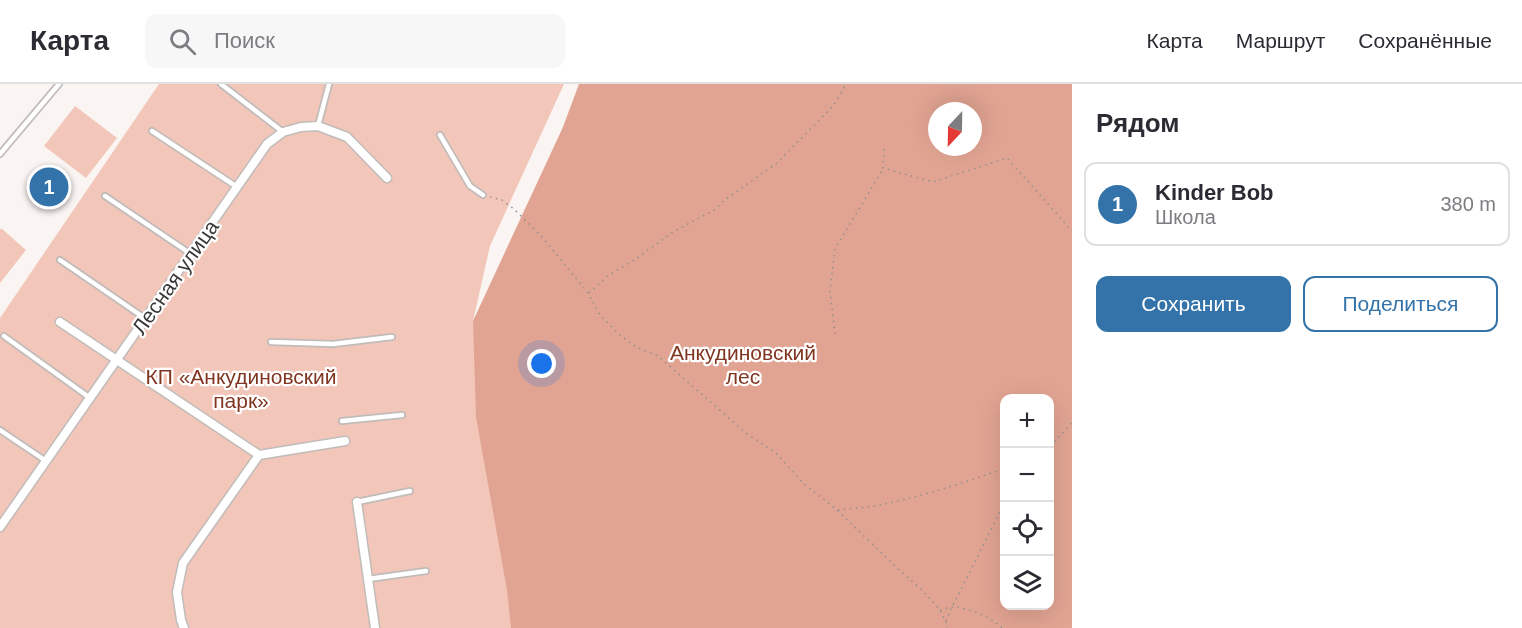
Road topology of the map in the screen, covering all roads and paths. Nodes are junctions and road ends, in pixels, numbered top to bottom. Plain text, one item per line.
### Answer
1 (59, 84) edge
2 (221, 84) edge
3 (329, 84) edge
4 (846, 84) edge
5 (318, 126) junction
6 (152, 131) dead end
7 (284, 132) junction
8 (440, 135) dead end
9 (884, 149) dead end
10 (0, 154) edge
11 (883, 168) junction
12 (387, 178) dead end
13 (237, 187) junction
14 (483, 195) joint
15 (105, 196) dead end
16 (1072, 231) edge
17 (191, 254) junction
18 (60, 260) dead end
19 (588, 293) junction
20 (146, 319) junction
21 (60, 322) dead end
22 (835, 334) dead end
23 (4, 336) dead end
24 (392, 337) dead end
25 (272, 342) dead end
26 (117, 360) junction
27 (90, 398) junction
28 (402, 415) dead end
29 (342, 421) dead end
30 (1072, 423) edge
31 (0, 430) edge
32 (345, 441) dead end
33 (1054, 442) edge
34 (259, 455) junction
35 (46, 461) junction
36 (1000, 471) edge
37 (410, 491) dead end
38 (357, 502) joint
39 (837, 510) junction
40 (1000, 514) edge
41 (0, 527) edge
42 (426, 571) dead end
43 (368, 579) junction
44 (952, 607) junction
45 (940, 610) junction
46 (946, 622) junction
47 (184, 628) edge
48 (375, 628) edge
49 (947, 628) edge
50 (1002, 628) edge

1 - 10 lane
2 - 7 lane
3 - 5 lane
4 - 19 path
5 - 7 street, Лесная улица
5 - 12 street, Лесная улица
6 - 13 lane
7 - 13 street, Лесная улица
8 - 14 lane
9 - 11 path
11 - 16 path
11 - 22 path
13 - 17 street, Лесная улица
14 - 19 path
15 - 17 lane
17 - 20 street, Лесная улица
18 - 20 lane
19 - 39 path
20 - 26 street, Лесная улица
21 - 26 street
23 - 27 lane
24 - 25 lane
26 - 27 street, Лесная улица
26 - 34 street
27 - 35 street, Лесная улица
28 - 29 lane
30 - 33 path
31 - 35 lane
32 - 34 street
34 - 47 street
35 - 41 street, Лесная улица
36 - 39 path
37 - 38 lane
38 - 43 street
39 - 45 path
40 - 44 path
42 - 43 lane
43 - 48 street
44 - 45 path
44 - 46 path
44 - 50 path
45 - 46 path
46 - 49 path

